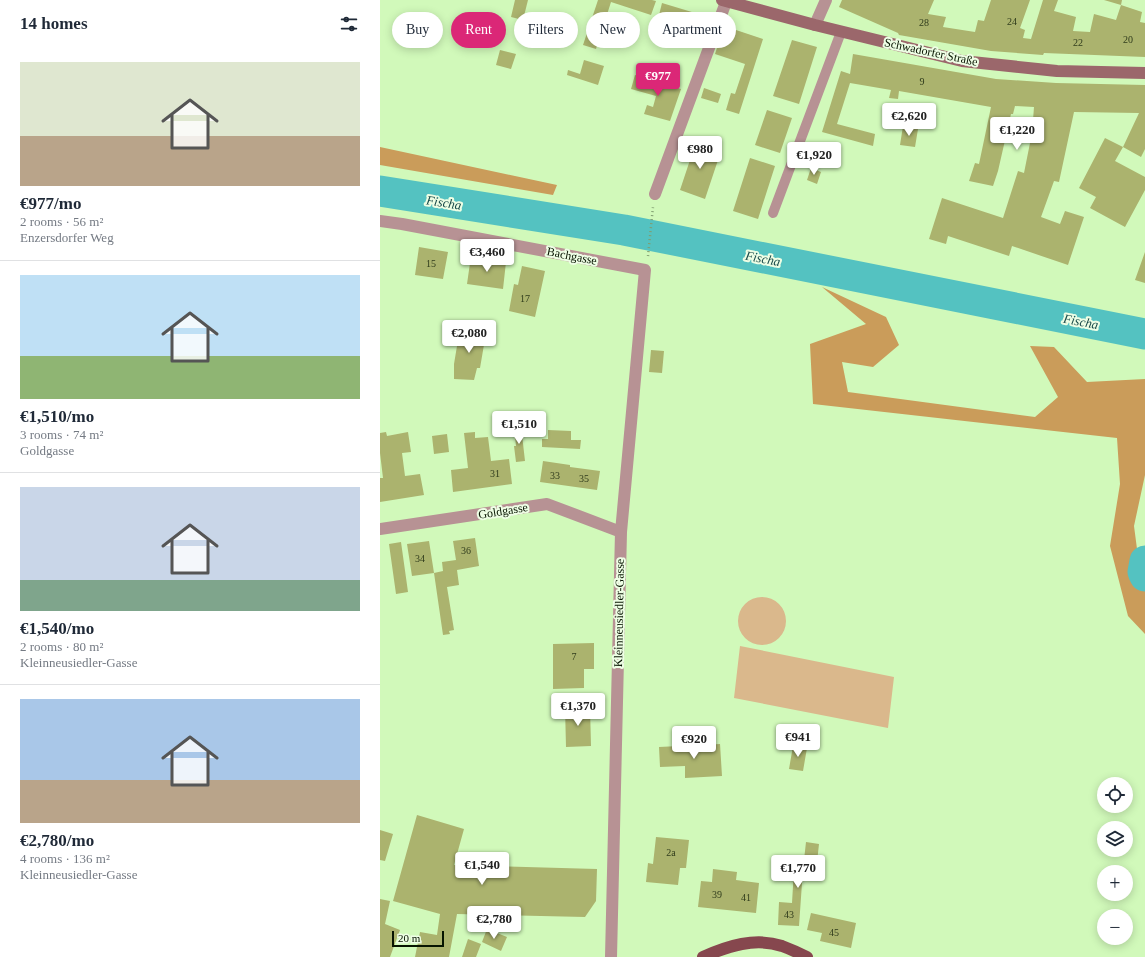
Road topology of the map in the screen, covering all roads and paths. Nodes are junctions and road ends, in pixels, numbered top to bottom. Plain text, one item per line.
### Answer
1 (826, 0) edge
2 (724, 1) edge
3 (815, 25) junction
4 (841, 32) junction
5 (1145, 72) edge
6 (655, 194) dead end
7 (773, 213) dead end
8 (652, 215) dead end
9 (380, 221) edge
10 (648, 255) dead end
11 (645, 270) joint
12 (380, 529) edge
13 (621, 532) junction
14 (611, 957) edge
15 (703, 957) edge
16 (807, 957) edge

1 - 3 street
2 - 3 main road, Schwadorfer Straße
2 - 6 street
3 - 4 main road, Schwadorfer Straße
4 - 5 main road, Schwadorfer Straße
4 - 7 lane
8 - 10 path
9 - 11 street, Bachgasse
11 - 13 street, Kleinneusiedler-Gasse
12 - 13 street, Goldgasse
13 - 14 street, Kleinneusiedler-Gasse
15 - 16 main road

